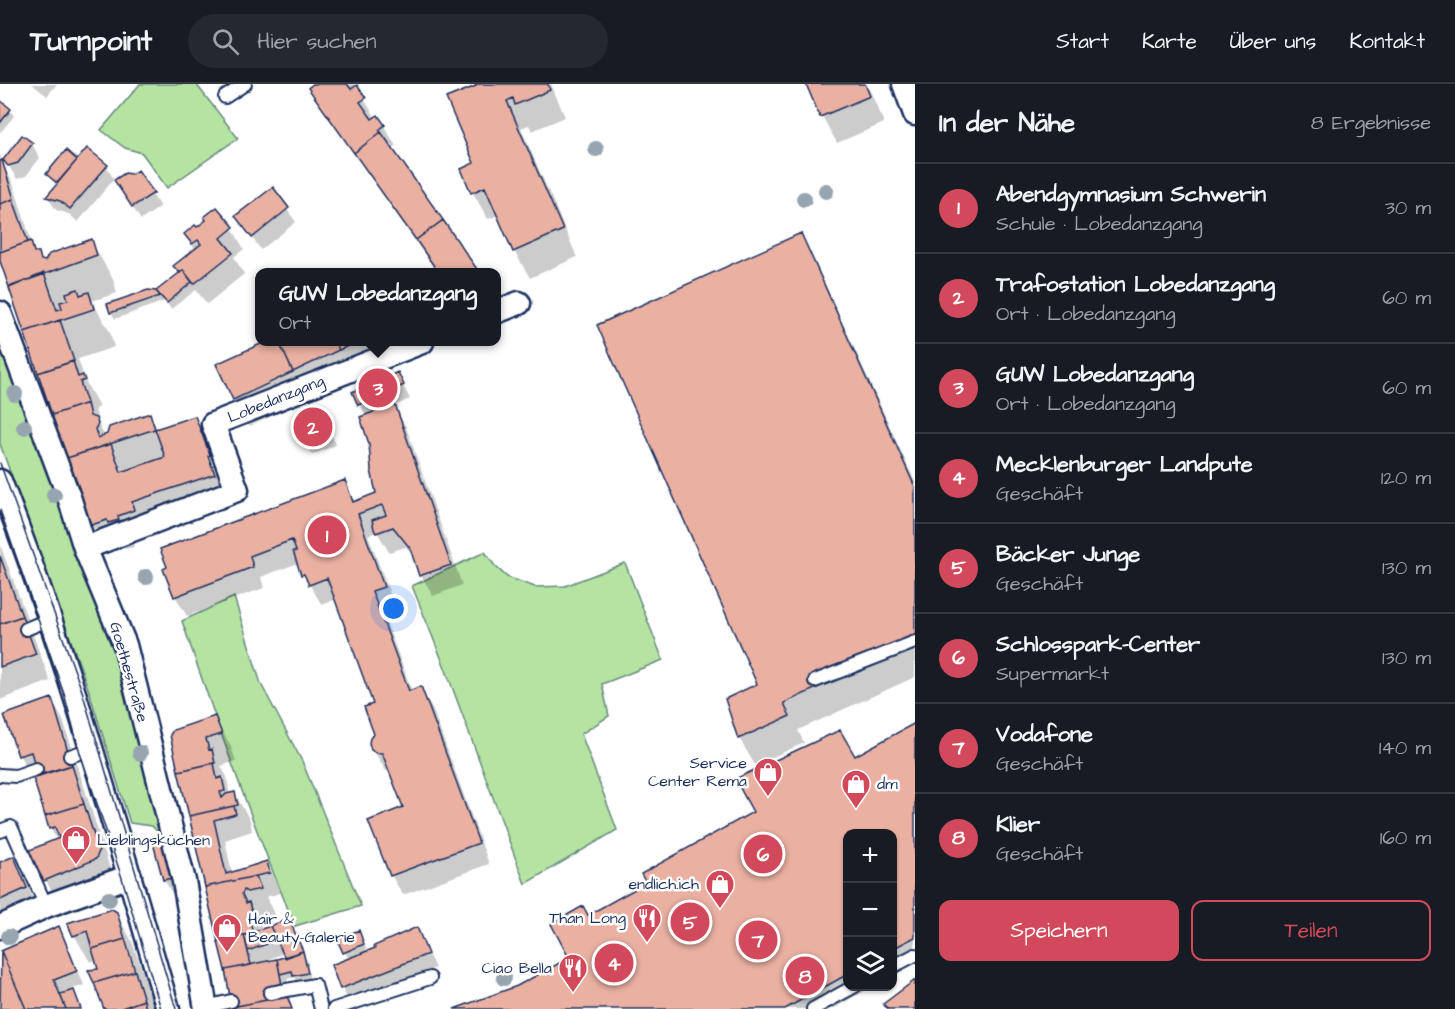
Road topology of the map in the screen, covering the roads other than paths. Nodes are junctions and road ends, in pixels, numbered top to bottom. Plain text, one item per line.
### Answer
1 (245, 84) edge
2 (904, 84) edge
3 (225, 97) dead end
4 (915, 114) edge
5 (519, 303) dead end
6 (501, 310) edge
7 (0, 313) edge
8 (412, 346) edge
9 (0, 481) edge
10 (85, 548) junction
11 (50, 619) junction
12 (26, 628) dead end
13 (915, 642) edge
14 (815, 681) dead end
15 (36, 769) dead end
16 (0, 775) edge
17 (0, 831) edge
18 (130, 876) junction
19 (46, 906) junction
20 (0, 927) edge
21 (915, 955) edge
22 (897, 964) edge
23 (430, 978) dead end
24 (848, 991) edge
25 (270, 993) dead end
26 (231, 1001) dead end
27 (820, 1007) edge
28 (206, 1008) edge
29 (168, 1009) edge
30 (321, 1009) edge
31 (334, 1009) edge

1 - 3 lane
2 - 4 street
5 - 6 street
7 - 10 street, Goethestraße
8 - 10 street, Lobedanzgang
9 - 11 street
10 - 28 street, Goethestraße
11 - 12 lane
11 - 18 street
13 - 14 lane
15 - 16 lane
17 - 19 lane
18 - 19 street
18 - 29 street
19 - 20 street
21 - 22 lane
23 - 31 lane
24 - 27 lane
25 - 30 lane
26 - 28 lane

